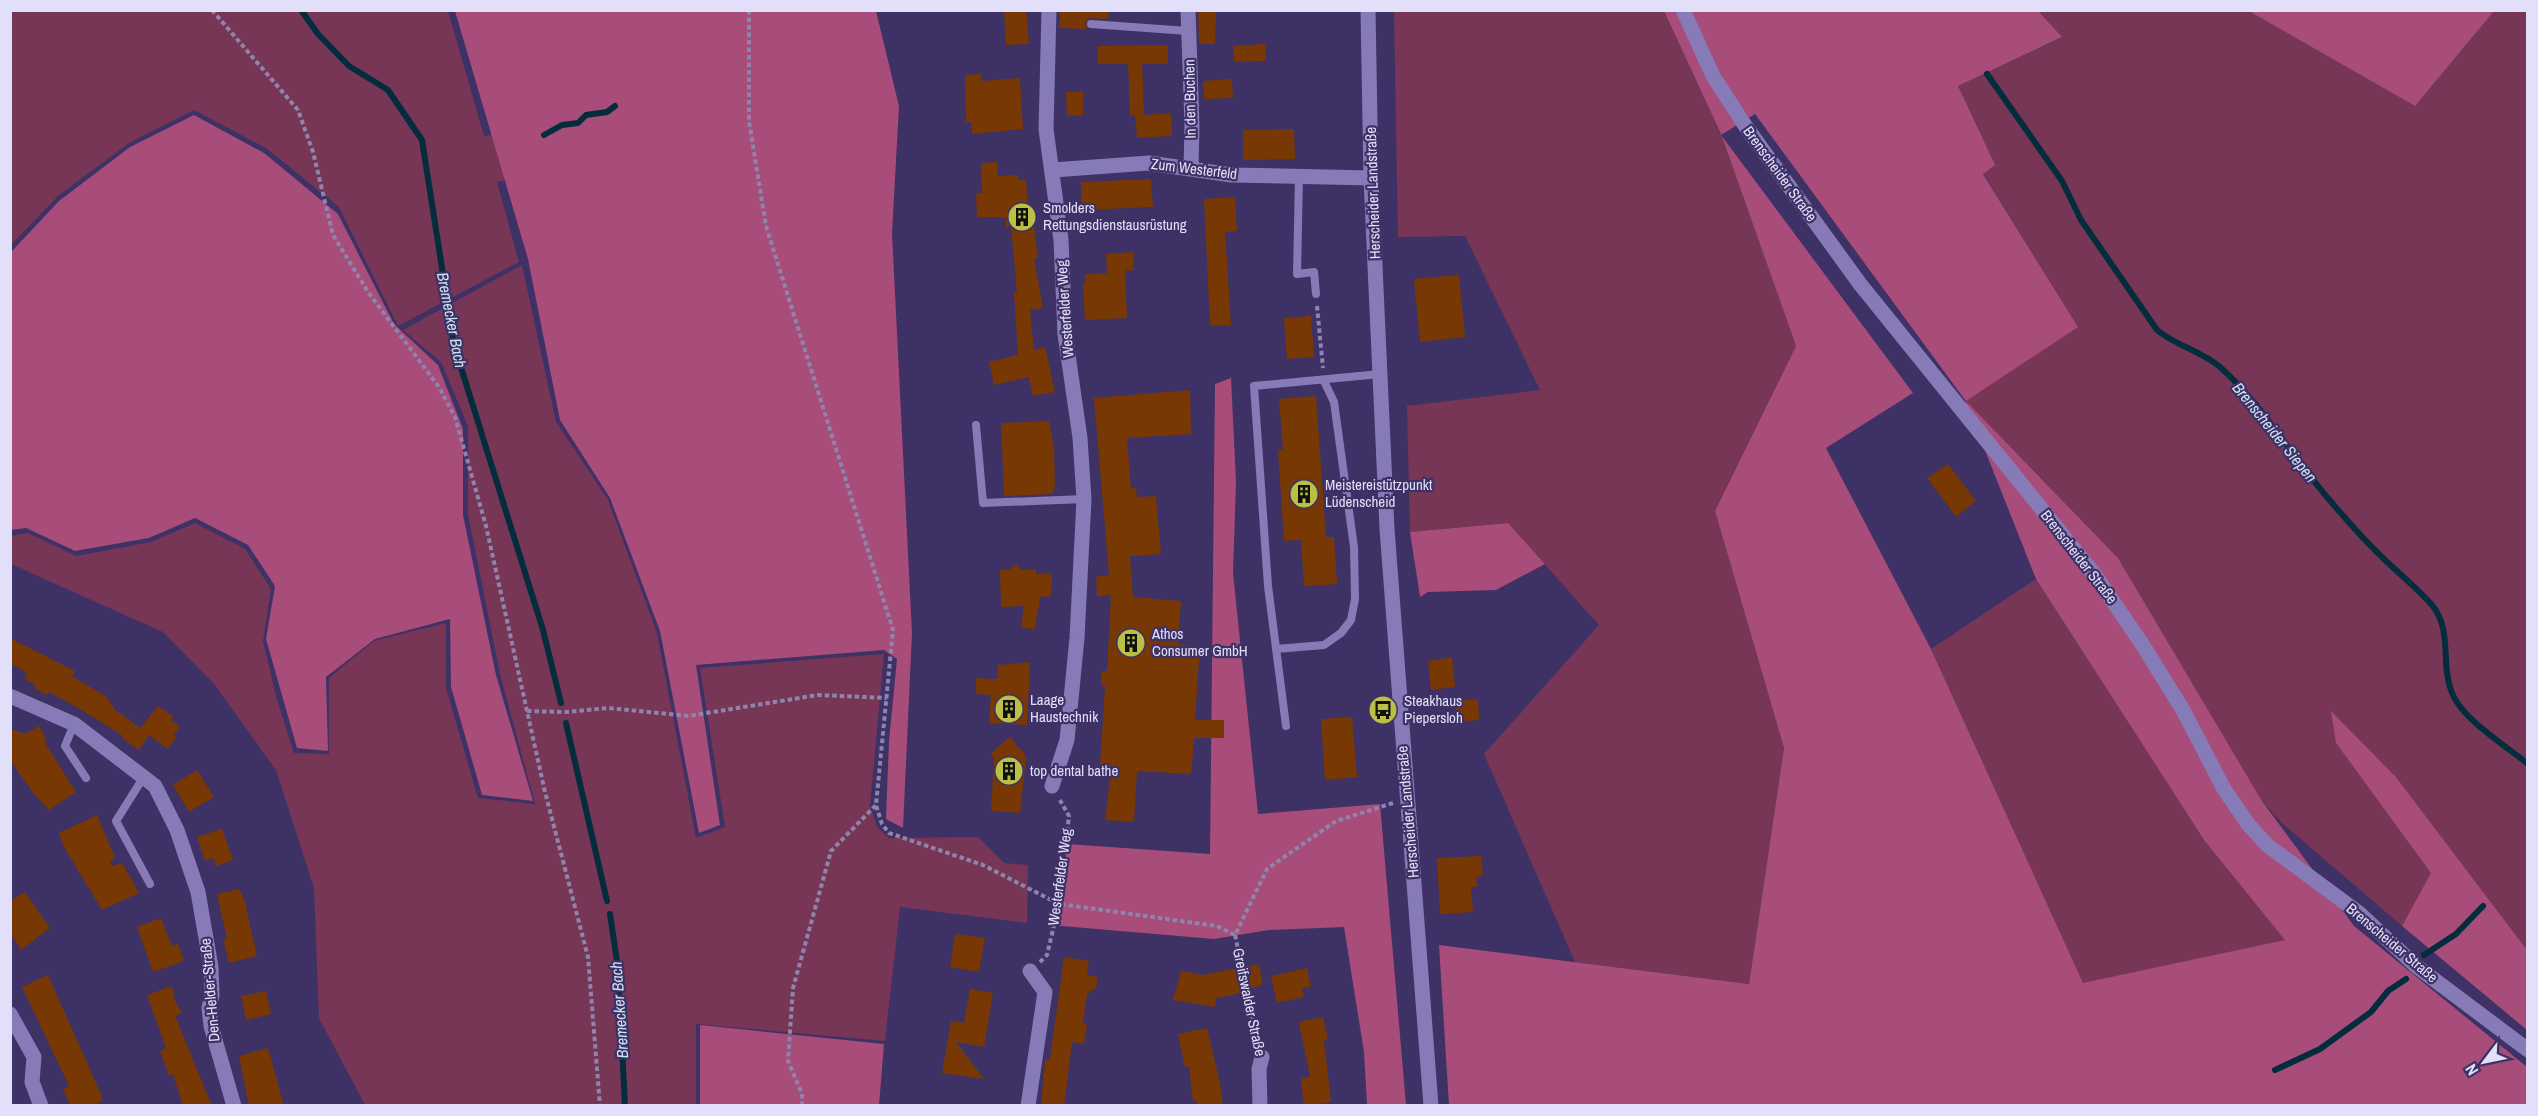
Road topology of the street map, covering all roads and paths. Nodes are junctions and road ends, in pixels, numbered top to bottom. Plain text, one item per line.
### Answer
1 (212, 10) edge
2 (749, 10) edge
3 (1049, 10) edge
4 (1188, 10) edge
5 (1368, 10) edge
6 (1683, 10) edge
7 (1090, 24) dead end
8 (1188, 31) junction
9 (1191, 168) junction
10 (1053, 170) junction
11 (1299, 176) junction
12 (1371, 178) junction
13 (1316, 294) joint
14 (1380, 374) junction
15 (1324, 381) junction
16 (976, 424) dead end
17 (1084, 499) junction
18 (1276, 649) junction
19 (10, 696) edge
20 (886, 698) junction
21 (527, 711) junction
22 (74, 724) junction
23 (1286, 726) dead end
24 (86, 778) dead end
25 (143, 778) junction
26 (1052, 786) joint
27 (1407, 797) junction
28 (876, 805) junction
29 (150, 884) dead end
30 (1059, 904) junction
31 (1235, 935) junction
32 (1030, 971) joint
33 (10, 1014) edge
34 (2528, 1050) edge
35 (1262, 1058) joint
36 (41, 1106) edge
37 (234, 1106) edge
38 (600, 1106) edge
39 (802, 1106) edge
40 (1028, 1106) edge
41 (1260, 1106) edge
42 (1431, 1106) edge

1 - 21 path
2 - 20 path
3 - 10 street, Westerfelder Weg
4 - 8 street, In den Buchen
5 - 12 street, Herscheider Landstraße
6 - 34 street, Brenscheider Straße
7 - 8 lane
8 - 9 street, In den Buchen
9 - 10 street, Zum Westerfeld
9 - 11 street, Zum Westerfeld
10 - 17 street, Westerfelder Weg
11 - 12 street, Zum Westerfeld
11 - 13 lane
12 - 14 street, Herscheider Landstraße
13 - 15 path
14 - 15 lane
14 - 27 street, Herscheider Landstraße
15 - 18 lane
15 - 18 lane
16 - 17 lane
17 - 26 street, Westerfelder Weg
18 - 23 lane
19 - 22 street, Den-Helder-Straße
20 - 21 path
20 - 28 path
21 - 38 path
22 - 24 lane
22 - 25 street, Den-Helder-Straße
25 - 29 lane
25 - 37 street, Den-Helder-Straße
26 - 30 path, Westerfelder Weg
27 - 31 path
27 - 42 street, Herscheider Landstraße
28 - 30 path
28 - 39 path
30 - 31 path
30 - 32 path, Westerfelder Weg
31 - 35 path, Greifswalder Straße
32 - 40 street
33 - 36 street
35 - 41 street, Greifswalder Straße

